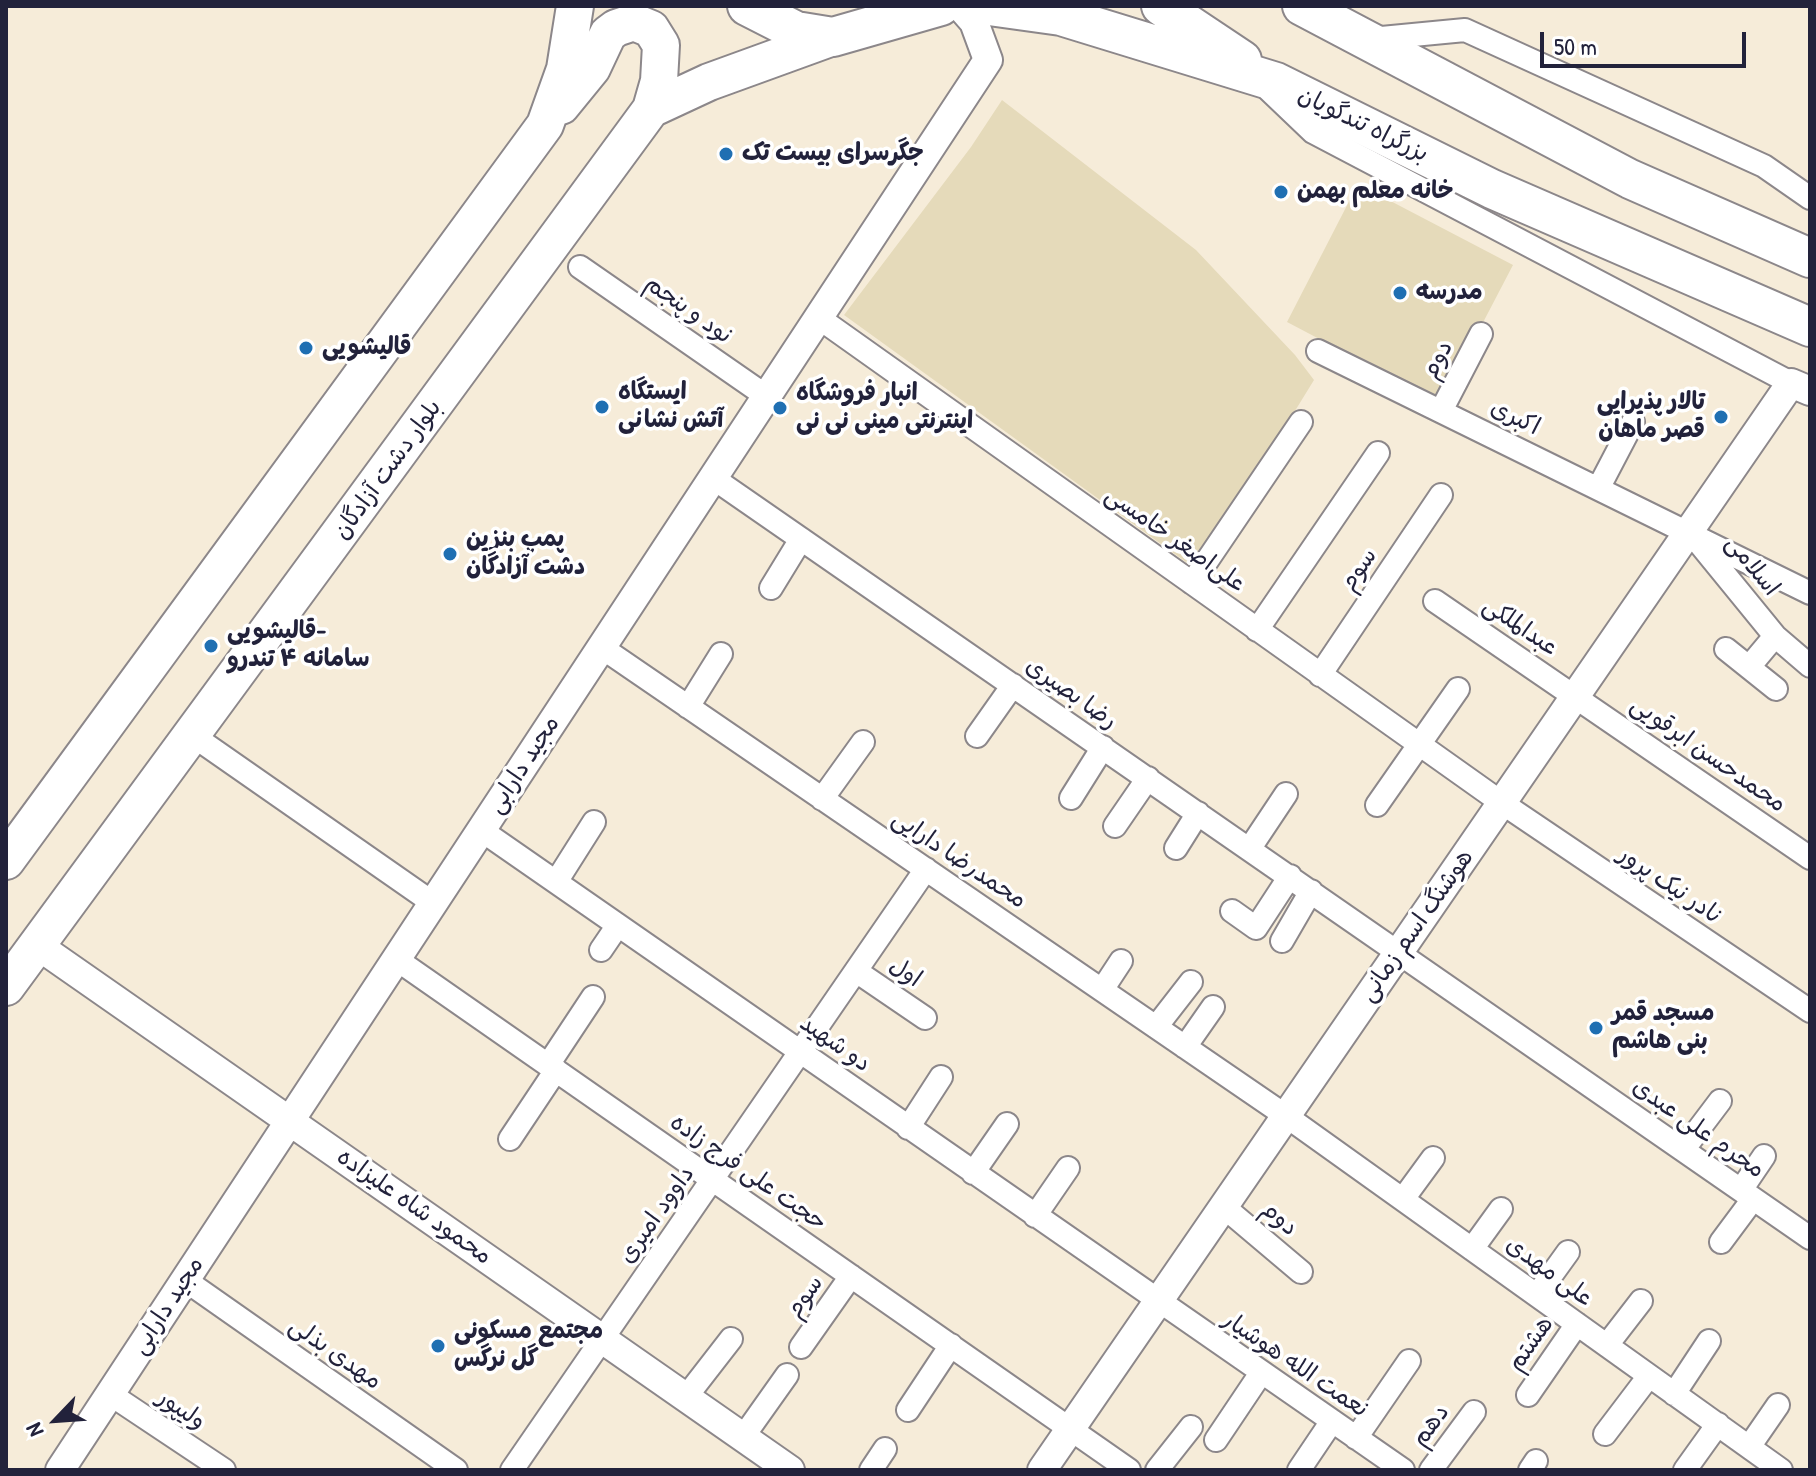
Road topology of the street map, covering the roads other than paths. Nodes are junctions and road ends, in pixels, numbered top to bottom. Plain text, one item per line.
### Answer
1 (575, 6) edge
2 (747, 6) edge
3 (941, 6) edge
4 (960, 6) edge
5 (989, 6) edge
6 (1161, 6) edge
7 (1302, 6) edge
8 (833, 37) junction
9 (1365, 39) junction
10 (1265, 79) junction
11 (651, 109) junction
12 (545, 125) junction
13 (1810, 198) edge
14 (1810, 258) edge
15 (580, 267) dead end
16 (819, 318) junction
17 (1810, 327) edge
18 (1481, 334) dead end
19 (1318, 351) dead end
20 (1801, 387) edge
21 (766, 396) junction
22 (1441, 411) junction
23 (1301, 422) dead end
24 (1633, 422) dead end
25 (1378, 453) dead end
26 (713, 478) junction
27 (1599, 487) junction
28 (1441, 495) dead end
29 (1689, 531) junction
30 (801, 539) junction
31 (1192, 583) junction
32 (771, 588) dead end
33 (1810, 593) edge
34 (1435, 601) dead end
35 (1257, 630) junction
36 (1775, 636) junction
37 (601, 647) junction
38 (1726, 649) dead end
39 (721, 654) dead end
40 (1810, 666) edge
41 (1749, 667) junction
42 (1320, 675) junction
43 (1013, 685) junction
44 (1458, 689) dead end
45 (1776, 689) dead end
46 (1576, 696) junction
47 (688, 707) junction
48 (192, 735) junction
49 (977, 736) dead end
50 (863, 742) dead end
51 (1421, 746) junction
52 (1103, 747) junction
53 (1148, 778) junction
54 (1286, 794) dead end
55 (1071, 798) dead end
56 (822, 799) junction
57 (1502, 803) junction
58 (1377, 805) dead end
59 (1198, 813) junction
60 (594, 822) dead end
61 (1115, 826) dead end
62 (481, 830) junction
63 (1176, 848) dead end
64 (1250, 848) junction
65 (1810, 858) edge
66 (6, 861) edge
67 (926, 869) junction
68 (1290, 876) junction
69 (556, 882) junction
70 (1311, 891) junction
71 (433, 903) junction
72 (1232, 911) dead end
73 (618, 925) junction
74 (1282, 941) dead end
75 (37, 945) junction
76 (601, 950) dead end
77 (1400, 951) junction
78 (396, 959) junction
79 (1121, 961) dead end
80 (856, 971) junction
81 (1191, 982) dead end
82 (6, 987) edge
83 (1102, 990) junction
84 (593, 997) dead end
85 (1213, 1007) dead end
86 (1810, 1011) edge
87 (925, 1018) dead end
88 (1156, 1027) junction
89 (1185, 1047) junction
90 (800, 1052) junction
91 (552, 1068) junction
92 (941, 1077) dead end
93 (1720, 1101) dead end
94 (1286, 1116) junction
95 (290, 1121) junction
96 (1007, 1124) dead end
97 (908, 1128) junction
98 (510, 1139) dead end
99 (1683, 1150) junction
100 (1764, 1156) dead end
101 (1433, 1158) dead end
102 (1068, 1168) dead end
103 (973, 1173) junction
104 (713, 1180) junction
105 (1747, 1194) junction
106 (1403, 1199) junction
107 (1224, 1207) junction
108 (1501, 1209) dead end
109 (1035, 1216) junction
110 (1810, 1238) edge
111 (1721, 1242) dead end
112 (1472, 1249) junction
113 (1568, 1252) dead end
114 (1301, 1272) dead end
115 (851, 1276) junction
116 (185, 1280) junction
117 (1537, 1295) junction
118 (1641, 1301) dead end
119 (1158, 1302) junction
120 (1577, 1324) junction
121 (731, 1339) dead end
122 (603, 1340) junction
123 (1709, 1341) dead end
124 (951, 1345) junction
125 (1607, 1345) junction
126 (801, 1347) dead end
127 (1409, 1361) dead end
128 (1261, 1373) junction
129 (787, 1375) dead end
130 (1649, 1376) junction
131 (110, 1394) junction
132 (1674, 1394) junction
133 (1528, 1395) dead end
134 (686, 1397) junction
135 (1778, 1405) dead end
136 (908, 1410) dead end
137 (1474, 1412) dead end
138 (1332, 1421) junction
139 (1718, 1424) junction
140 (1191, 1427) dead end
141 (1071, 1429) junction
142 (1605, 1434) dead end
143 (743, 1437) junction
144 (1356, 1438) junction
145 (1216, 1440) dead end
146 (1749, 1447) junction
147 (885, 1449) dead end
148 (60, 1470) edge
149 (224, 1470) edge
150 (456, 1470) edge
151 (512, 1470) edge
152 (790, 1470) edge
153 (871, 1470) edge
154 (1042, 1470) edge
155 (1129, 1470) edge
156 (1157, 1470) edge
157 (1299, 1470) edge
158 (1403, 1470) edge
159 (1431, 1470) edge
160 (1685, 1470) edge
161 (1781, 1470) edge

1 - 12 main road
2 - 8 highway
3 - 8 highway
4 - 16 street, مجید دارابی
5 - 10 highway, بزرگراه تندگویان
6 - 10 highway
7 - 9 highway
8 - 11 main road, بلوار دشت آزادگان
9 - 13 street
9 - 14 highway
10 - 17 highway, بزرگراه تندگویان
10 - 20 street
11 - 12 main road
11 - 48 main road, بلوار دشت آزادگان
12 - 66 main road
15 - 21 street, نود و پنجم
16 - 21 street, مجید دارابی
16 - 31 street, علی‌اصغر خامسی
18 - 22 street, دوم
19 - 22 street, اکبری
20 - 29 street, هوشنگ اسم زمانی
21 - 26 street, مجید دارابی
22 - 27 street, اکبری
23 - 31 street
24 - 27 street
25 - 35 street
26 - 30 street, رضا بصیری
26 - 37 street, مجید دارابی
27 - 29 street, اکبری
28 - 42 street, سوم
29 - 33 street, اکبری
29 - 36 street, اسلامی
29 - 46 street, هوشنگ اسم زمانی
30 - 32 street
30 - 43 street, رضا بصیری
31 - 35 street, علی‌اصغر خامسی
34 - 46 street, عبدالملکی
35 - 42 street, علی‌اصغر خامسی
36 - 40 street, اسلامی
36 - 41 street
37 - 47 street, محمدرضا دارایی
37 - 62 street, مجید دارابی
38 - 41 street
39 - 47 street
41 - 45 street
42 - 51 street, علی‌اصغر خامسی
43 - 49 street
43 - 52 street, رضا بصیری
44 - 51 street
46 - 57 street, هوشنگ اسم زمانی
46 - 65 street, محمدحسن ابرقویی
47 - 56 street, محمدرضا دارایی
48 - 71 street
48 - 75 main road, بلوار دشت آزادگان
50 - 56 street
51 - 57 street, علی‌اصغر خامسی
51 - 58 street
52 - 53 street, رضا بصیری
52 - 55 street
53 - 59 street, رضا بصیری
53 - 61 street
54 - 64 street
56 - 67 street, محمدرضا دارایی
57 - 77 street, هوشنگ اسم زمانی
57 - 86 street, نادر نیک پرور
59 - 63 street
59 - 64 street, رضا بصیری
60 - 69 street
62 - 69 street, دو شهید
62 - 71 street, مجید دارابی
64 - 68 street, رضا بصیری
67 - 80 street, داوود امیری
67 - 83 street, محمدرضا دارایی
68 - 70 street, رضا بصیری
68 - 72 street
69 - 73 street, دو شهید
70 - 74 street
70 - 77 street, رضا بصیری
71 - 78 street, مجید دارابی
73 - 76 street
73 - 90 street, دو شهید
75 - 82 main road, بلوار دشت آزادگان
75 - 95 street, محمود شاه علیزاده
77 - 94 street, هوشنگ اسم زمانی
77 - 99 street, محرم علی عبدی
78 - 91 street, حجت علی فرج زاده
78 - 95 street, مجید دارابی
79 - 83 street
80 - 87 street, اول
80 - 90 street, داوود امیری
81 - 88 street
83 - 88 street, محمدرضا دارایی
84 - 91 street
85 - 89 street
88 - 89 street, محمدرضا دارایی
89 - 94 street, محمدرضا دارایی
90 - 97 street, دو شهید
90 - 104 street, داوود امیری
91 - 98 street
91 - 104 street, حجت علی فرج زاده
92 - 97 street
93 - 99 street
94 - 106 street, علی مهدی
94 - 107 street, هوشنگ اسم زمانی
95 - 116 street, مجید دارابی
95 - 122 street, محمود شاه علیزاده
96 - 103 street
97 - 103 street, دو شهید
99 - 105 street, محرم علی عبدی
100 - 105 street
101 - 106 street
102 - 109 street
103 - 109 street, دو شهید
104 - 115 street, حجت علی فرج زاده
104 - 122 street, داوود امیری
105 - 110 street, محرم علی عبدی
105 - 111 street
106 - 112 street, علی مهدی
107 - 114 street, دوم
107 - 119 street, هوشنگ اسم زمانی
108 - 112 street
109 - 119 street, دو شهید
112 - 117 street, علی مهدی
113 - 117 street
115 - 124 street, حجت علی فرج زاده
115 - 126 street, سوم
116 - 131 street, مجید دارابی
116 - 150 street, مهدی بذلی
117 - 120 street, علی مهدی
118 - 125 street
119 - 128 street, نعمت الله هوشیار
119 - 141 street, هوشنگ اسم زمانی
120 - 125 street, علی مهدی
120 - 133 street, هشتم
121 - 134 street
122 - 134 street, محمود شاه علیزاده
122 - 151 street, داوود امیری
123 - 132 street
124 - 136 street
124 - 141 street, حجت علی فرج زاده
125 - 130 street, علی مهدی
127 - 144 street
128 - 138 street, نعمت الله هوشیار
128 - 145 street
129 - 143 street
130 - 132 street, علی مهدی
130 - 142 street
131 - 148 street, مجید دارابی
131 - 149 street, ولیپور
132 - 139 street, علی مهدی
134 - 143 street, محمود شاه علیزاده
135 - 146 street
137 - 159 street, دهم
138 - 144 street, نعمت الله هوشیار
138 - 157 street
139 - 146 street, علی مهدی
139 - 160 street
140 - 156 street
141 - 154 street, هوشنگ اسم زمانی
141 - 155 street, حجت علی فرج زاده
143 - 152 street, محمود شاه علیزاده
144 - 158 street, نعمت الله هوشیار
146 - 161 street, علی مهدی
147 - 153 street

